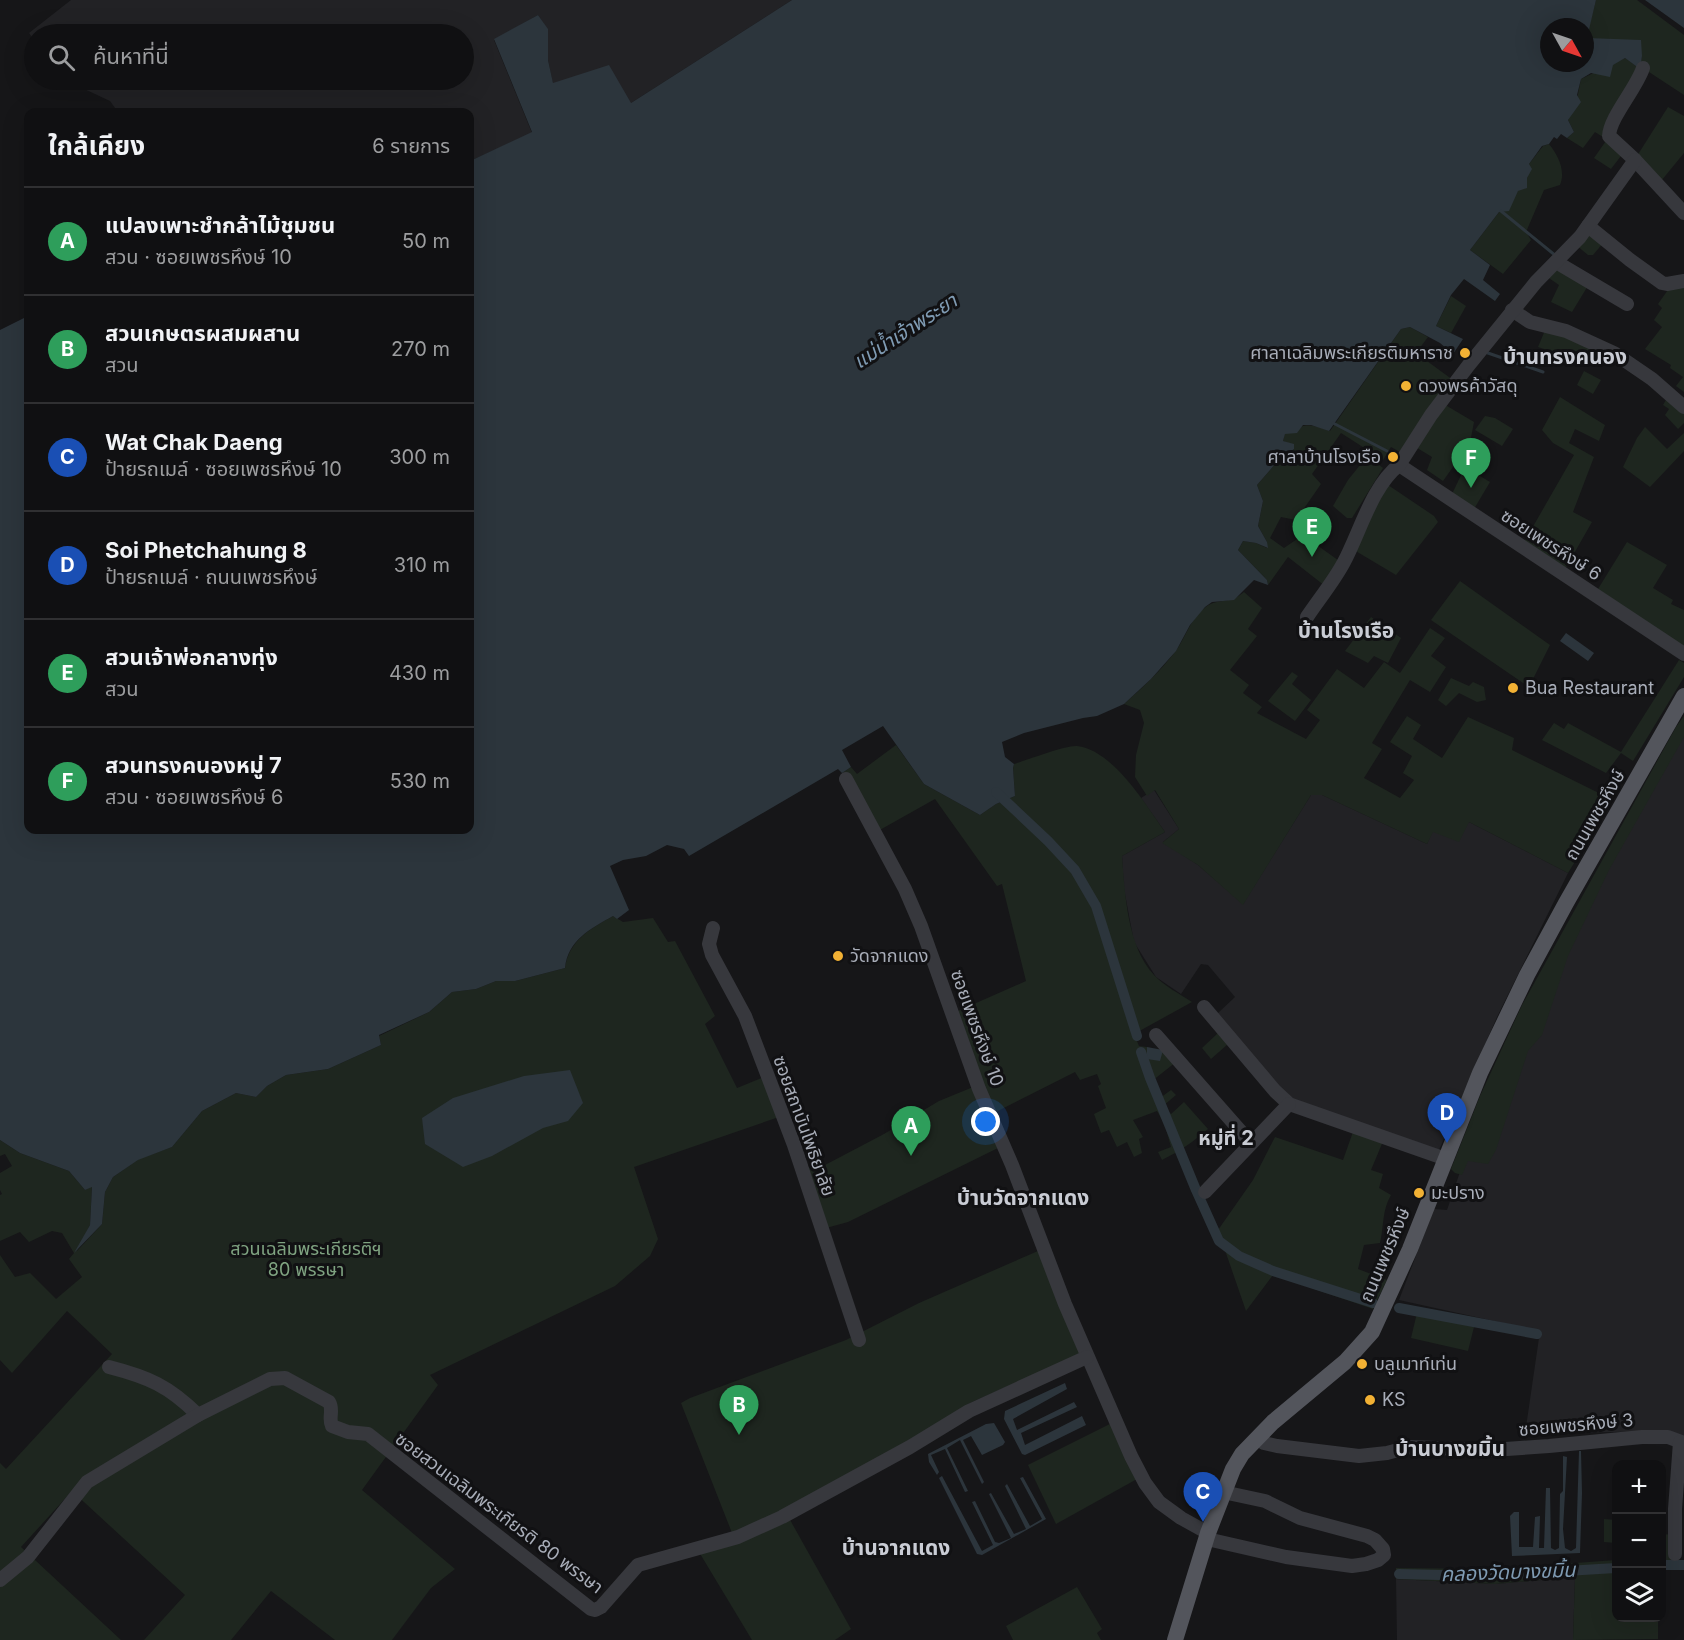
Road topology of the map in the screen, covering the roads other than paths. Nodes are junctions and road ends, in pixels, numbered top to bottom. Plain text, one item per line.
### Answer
1 (1643, 68) dead end
2 (1635, 160) junction
3 (1682, 207) edge
4 (1588, 226) junction
5 (1556, 262) junction
6 (1684, 282) edge
7 (1627, 304) dead end
8 (1512, 310) junction
9 (1684, 407) edge
10 (1399, 465) junction
11 (1307, 617) dead end
12 (1684, 654) edge
13 (1684, 696) edge
14 (846, 779) dead end
15 (713, 928) dead end
16 (1204, 1007) dead end
17 (1156, 1035) dead end
18 (1289, 1104) junction
19 (1251, 1143) junction
20 (1446, 1159) junction
21 (1204, 1192) dead end
22 (859, 1340) dead end
23 (1087, 1357) junction
24 (109, 1367) dead end
25 (198, 1414) junction
26 (1257, 1438) junction
27 (1682, 1443) edge
28 (1223, 1492) junction
29 (1208, 1536) junction
30 (1675, 1554) dead end
31 (0, 1580) edge
32 (1177, 1640) edge

1 - 2 street
2 - 3 street
2 - 4 street
4 - 5 street
4 - 6 street
5 - 7 street
5 - 8 street
8 - 9 street
8 - 10 street
10 - 11 street
10 - 12 street, ซอยเพชรหึงษ์ 6
13 - 20 main road, ถนนเพชรหึงษ์
14 - 23 street, ซอยเพชรหึงษ์ 10
15 - 22 street, ซอยสถาบันโพธิยาลัย
16 - 18 street
17 - 19 street
18 - 19 street
18 - 20 street
19 - 21 street
20 - 26 main road, ถนนเพชรหึงษ์
23 - 25 street, ซอยสวนเฉลิมพระเกียรติ 80 พรรษา
23 - 29 street, ซอยเพชรหึงษ์ 10
24 - 25 street
25 - 31 street, ซอยสวนเฉลิมพระเกียรติ 80 พรรษา
26 - 27 street, ซอยเพชรหึงษ์ 3
26 - 28 main road, ถนนเพชรหึงษ์
27 - 30 street
28 - 29 main road, ถนนเพชรหึงษ์
28 - 29 street, ซอยเพชรหึงษ์ 10
29 - 32 main road, ถนนเพชรหึงษ์

